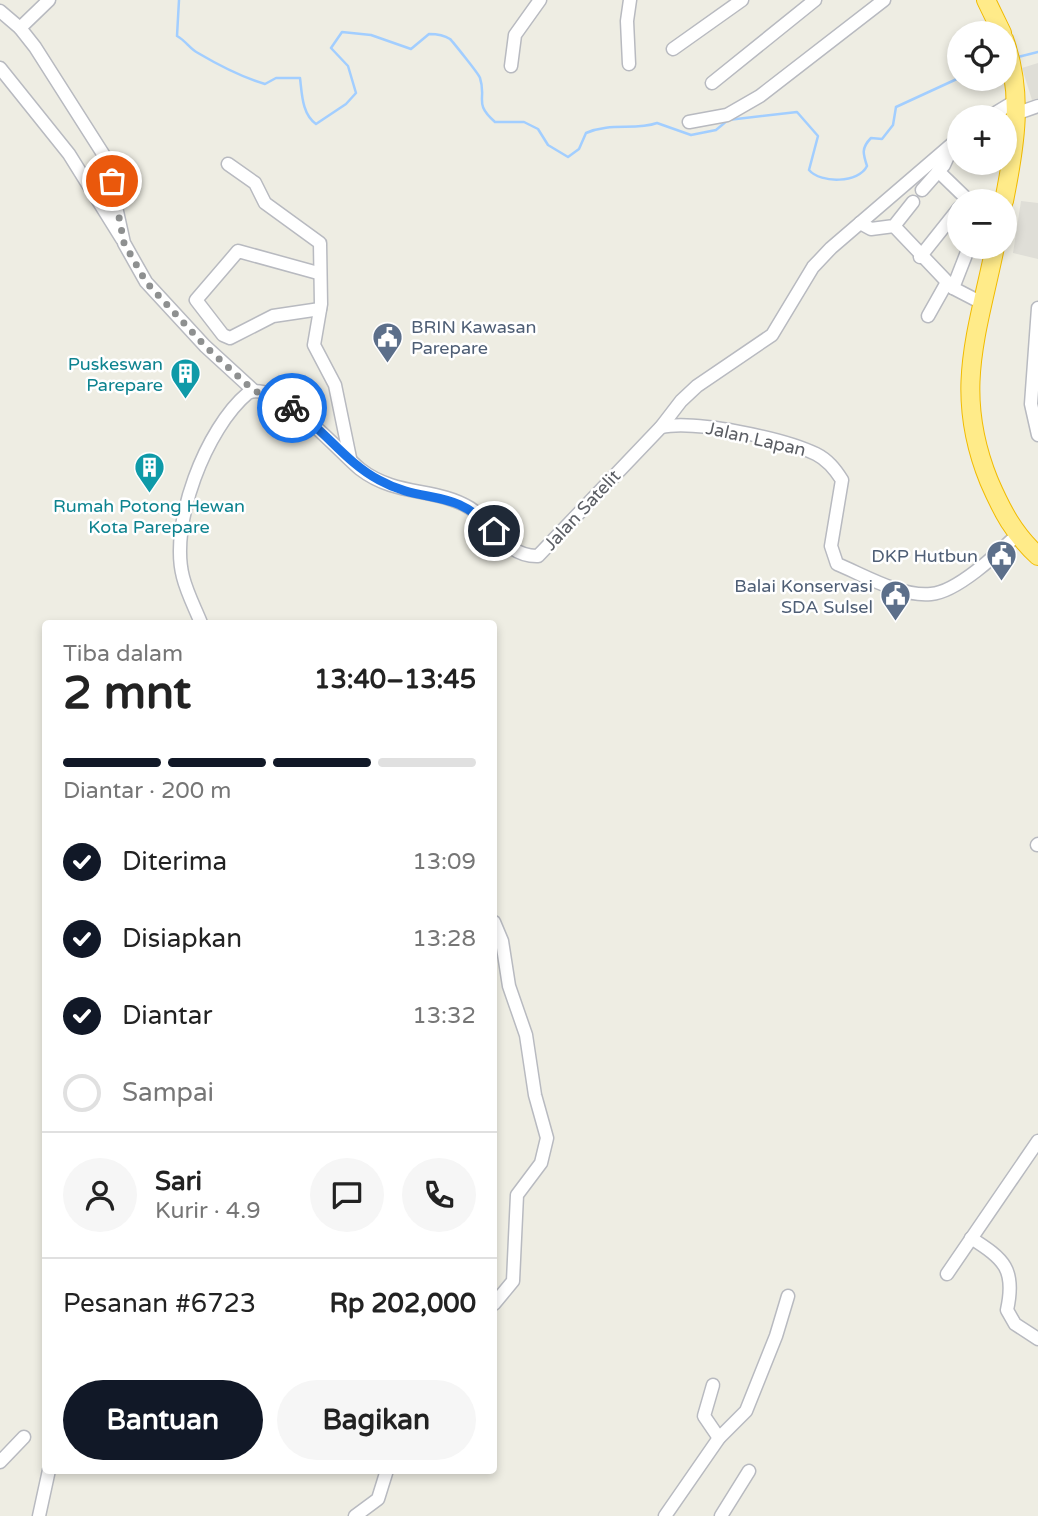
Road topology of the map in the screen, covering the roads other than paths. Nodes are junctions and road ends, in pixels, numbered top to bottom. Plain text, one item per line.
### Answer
1 (49, 0) edge
2 (540, 0) edge
3 (631, 0) edge
4 (742, 0) edge
5 (815, 0) edge
6 (883, 0) edge
7 (986, 0) edge
8 (0, 11) edge
9 (996, 21) edge
10 (20, 28) junction
11 (673, 48) dead end
12 (629, 64) dead end
13 (511, 66) dead end
14 (0, 68) edge
15 (712, 83) dead end
16 (1015, 91) edge
17 (1018, 106) junction
18 (1038, 106) edge
19 (690, 122) dead end
20 (947, 148) edge
21 (947, 159) edge
22 (228, 164) dead end
23 (938, 172) junction
24 (953, 189) edge
25 (1006, 189) edge
26 (922, 190) dead end
27 (913, 202) dead end
28 (860, 223) junction
29 (947, 224) edge
30 (894, 226) junction
31 (124, 243) junction
32 (920, 257) junction
33 (963, 259) edge
34 (992, 259) edge
35 (318, 273) junction
36 (949, 286) junction
37 (982, 303) junction
38 (1038, 308) edge
39 (320, 309) junction
40 (929, 317) dead end
41 (253, 390) junction
42 (1034, 404) edge
43 (661, 427) junction
44 (1038, 435) edge
45 (350, 458) junction
46 (1016, 536) junction
47 (1037, 554) edge
48 (200, 620) edge
49 (497, 930) edge
50 (1038, 1141) edge
51 (971, 1238) junction
52 (947, 1273) dead end
53 (788, 1296) dead end
54 (497, 1300) edge
55 (1038, 1339) edge
56 (713, 1385) dead end
57 (24, 1437) dead end
58 (719, 1438) junction
59 (0, 1462) edge
60 (749, 1471) dead end
61 (48, 1474) edge
62 (386, 1474) edge
63 (39, 1516) edge
64 (355, 1516) edge
65 (665, 1516) edge
66 (721, 1516) edge

1 - 10 street
2 - 13 street
3 - 12 street
4 - 11 street
5 - 15 street
6 - 19 street
7 - 9 highway
8 - 10 street
10 - 31 street
14 - 31 street, Jalan Satelit
16 - 17 highway
17 - 18 street
17 - 25 highway
20 - 28 street
21 - 23 street
22 - 35 street
23 - 24 street
23 - 26 street
27 - 30 street
28 - 30 street
28 - 43 street
29 - 32 street
30 - 32 street
31 - 41 street, Jalan Satelit
32 - 36 street
33 - 36 street
34 - 37 highway
35 - 39 street
35 - 39 street
36 - 37 street
36 - 40 street
37 - 46 highway
38 - 42 street
39 - 45 street
41 - 45 street, Jalan Satelit
41 - 48 street
42 - 44 street
43 - 45 street, Jalan Satelit
43 - 46 street, Jalan Lapan
46 - 47 highway
49 - 54 street
50 - 51 street
51 - 52 street
51 - 55 street
53 - 58 street
56 - 58 street
57 - 59 street
58 - 65 street
60 - 66 street
61 - 63 street
62 - 64 street

